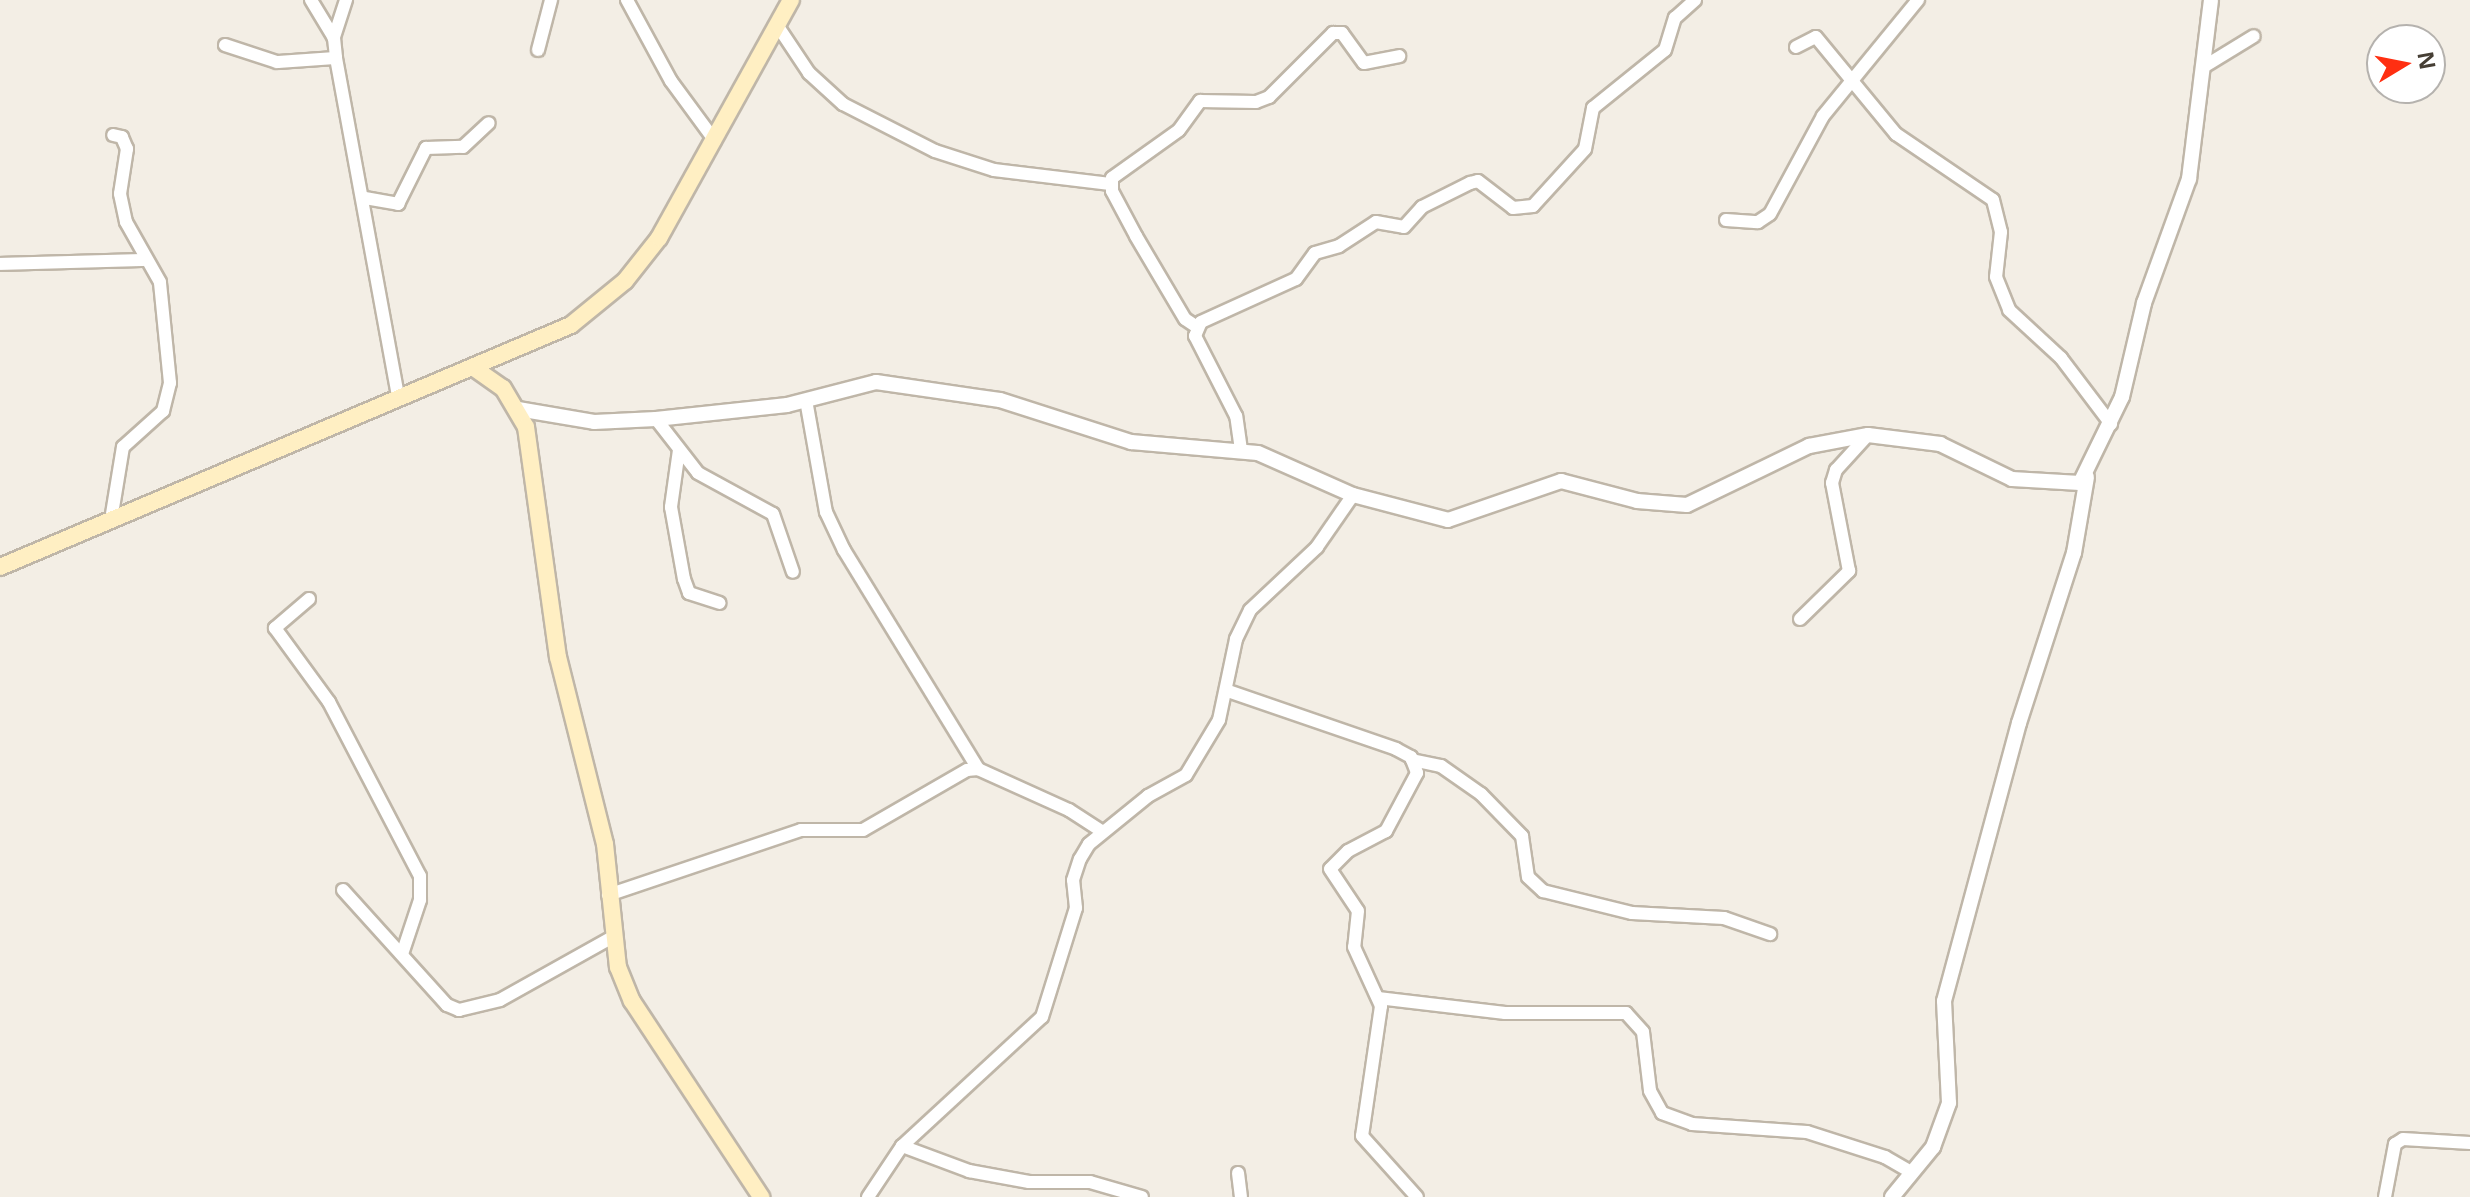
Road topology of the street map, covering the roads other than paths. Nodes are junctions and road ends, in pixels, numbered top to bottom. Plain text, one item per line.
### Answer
1 (311, 0) edge
2 (346, 0) edge
3 (551, 0) edge
4 (627, 0) edge
5 (791, 0) edge
6 (1695, 0) edge
7 (1918, 0) edge
8 (2211, 0) edge
9 (777, 25) junction
10 (2254, 36) dead end
11 (334, 38) junction
12 (225, 45) dead end
13 (1796, 47) dead end
14 (538, 50) dead end
15 (1399, 56) dead end
16 (336, 58) junction
17 (2205, 66) junction
18 (1853, 76) junction
19 (489, 123) dead end
20 (113, 135) dead end
21 (715, 141) junction
22 (1110, 184) junction
23 (365, 198) junction
24 (1726, 220) dead end
25 (145, 260) junction
26 (0, 264) edge
27 (1197, 327) junction
28 (517, 350) junction
29 (474, 368) junction
30 (398, 396) junction
31 (806, 400) junction
32 (514, 404) junction
33 (656, 419) junction
34 (2111, 424) junction
35 (1868, 435) junction
36 (679, 450) junction
37 (1241, 450) junction
38 (2087, 477) junction
39 (1353, 495) junction
40 (111, 520) junction
41 (0, 567) edge
42 (793, 572) dead end
43 (309, 599) dead end
44 (719, 603) dead end
45 (1800, 619) dead end
46 (1228, 691) junction
47 (1412, 760) junction
48 (978, 769) junction
49 (1103, 832) junction
50 (343, 890) dead end
51 (608, 895) junction
52 (1770, 934) dead end
53 (611, 938) junction
54 (402, 954) junction
55 (1378, 998) junction
56 (2470, 1143) edge
57 (902, 1146) junction
58 (1911, 1172) junction
59 (1238, 1173) dead end
60 (761, 1197) edge
61 (868, 1197) edge
62 (1142, 1197) edge
63 (1241, 1197) edge
64 (1417, 1197) edge
65 (1892, 1197) edge
66 (2385, 1197) edge

1 - 11 street
2 - 11 street
3 - 14 street
4 - 21 street
5 - 9 main road
6 - 27 street
7 - 18 street
8 - 17 street
9 - 21 main road
9 - 22 street
10 - 17 street
11 - 16 street
12 - 16 street
13 - 18 street
15 - 22 street
16 - 23 street
17 - 34 street
18 - 24 street
18 - 34 street
19 - 23 street
20 - 25 street
21 - 28 main road
22 - 27 street
23 - 30 street
25 - 26 street
25 - 40 street
27 - 37 street
28 - 29 main road
28 - 32 main road
29 - 30 main road
29 - 32 main road
30 - 40 main road
31 - 33 street
31 - 37 street
31 - 48 street
32 - 33 street
32 - 51 main road
33 - 36 street
34 - 38 street
35 - 38 street
35 - 39 street
35 - 45 street
36 - 42 street
36 - 44 street
37 - 39 street
38 - 58 street
39 - 46 street
40 - 41 main road
43 - 54 street
46 - 47 street
46 - 49 street
47 - 52 street
47 - 55 street
48 - 49 street
48 - 51 street
49 - 57 street
50 - 54 street
51 - 53 main road
53 - 54 street
53 - 60 main road
55 - 58 street
55 - 64 street
56 - 66 street
57 - 61 street
57 - 62 street
58 - 65 street
59 - 63 street

